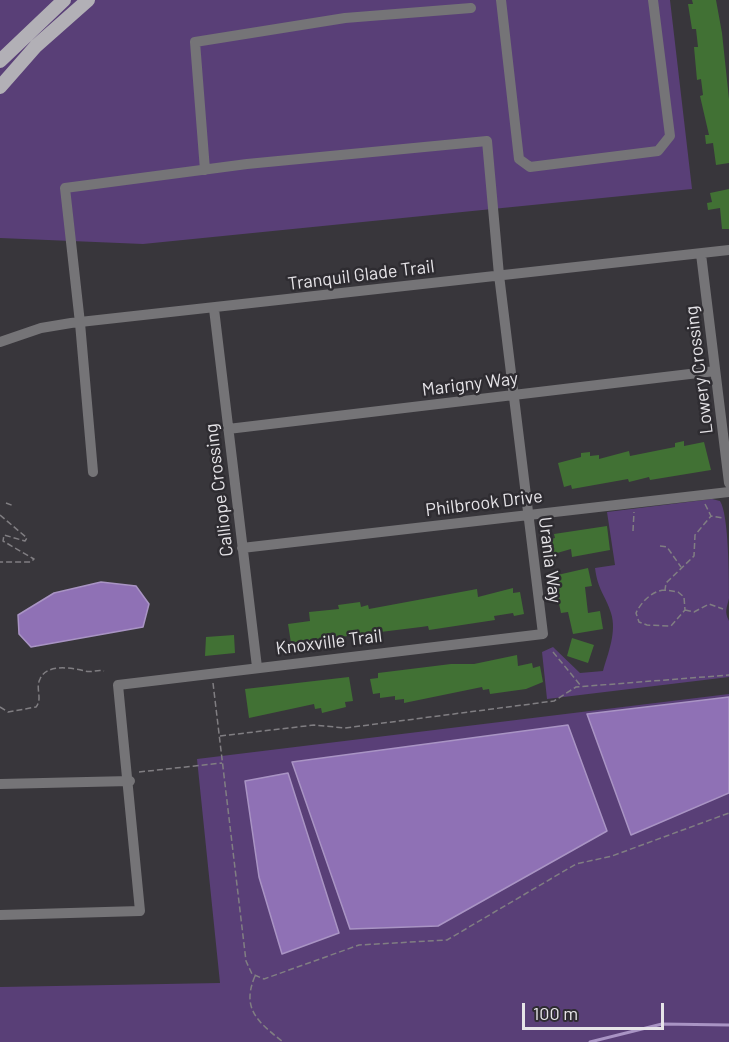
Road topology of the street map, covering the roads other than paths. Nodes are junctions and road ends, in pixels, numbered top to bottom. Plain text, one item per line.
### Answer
1 (64, 0) edge
2 (88, 0) edge
3 (501, 0) edge
4 (653, 0) edge
5 (471, 8) dead end
6 (0, 61) edge
7 (0, 87) edge
8 (205, 170) junction
9 (729, 250) edge
10 (701, 254) junction
11 (499, 276) junction
12 (214, 309) junction
13 (80, 322) junction
14 (0, 342) edge
15 (715, 371) junction
16 (513, 395) junction
17 (228, 429) junction
18 (93, 472) dead end
19 (729, 483) edge
20 (729, 492) edge
21 (528, 514) junction
22 (242, 548) junction
23 (543, 634) joint
24 (256, 667) junction
25 (130, 781) junction
26 (0, 784) edge
27 (0, 915) edge

1 - 6 main road
2 - 7 main road
3 - 4 street
5 - 8 street
8 - 11 street, Urania Way
8 - 13 street
9 - 10 street, Tranquil Glade Trail
10 - 11 street, Tranquil Glade Trail
10 - 15 street, Lowery Crossing
11 - 12 street, Tranquil Glade Trail
11 - 16 street, Urania Way
12 - 13 street, Tranquil Glade Trail
12 - 17 street, Calliope Crossing
13 - 14 street, Tranquil Glade Trail
13 - 18 street
15 - 16 street, Marigny Way
15 - 19 street, Lowery Crossing
16 - 17 street, Marigny Way
16 - 21 street, Urania Way
17 - 22 street, Calliope Crossing
20 - 21 street, Philbrook Drive
21 - 22 street, Philbrook Drive
21 - 23 street, Urania Way
22 - 24 street, Calliope Crossing
23 - 24 street, Knoxville Trail
24 - 25 street, Knoxville Trail
25 - 26 street
25 - 27 street

